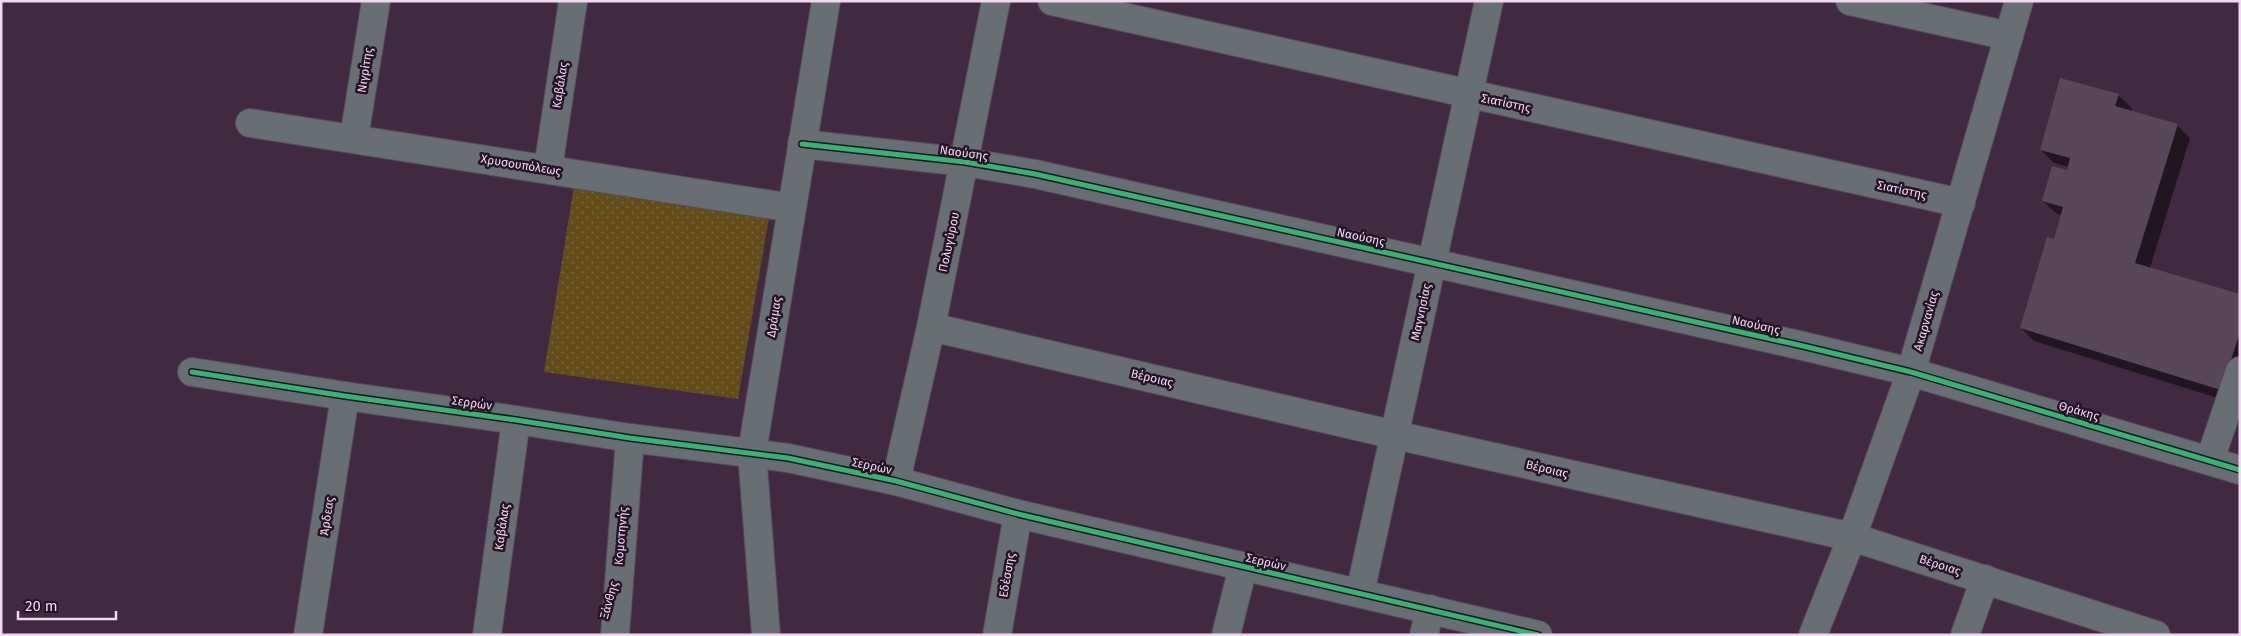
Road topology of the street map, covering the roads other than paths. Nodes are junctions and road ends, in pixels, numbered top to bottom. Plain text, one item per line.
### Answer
1 (376, 1) edge
2 (573, 1) edge
3 (826, 1) edge
4 (996, 1) edge
5 (1052, 1) edge
6 (1489, 1) edge
7 (1850, 1) edge
8 (2019, 1) edge
9 (2009, 36) junction
10 (1468, 94) junction
11 (250, 123) dead end
12 (354, 138) junction
13 (802, 144) junction
14 (965, 162) junction
15 (548, 169) junction
16 (1961, 203) junction
17 (792, 208) junction
18 (1432, 262) junction
19 (931, 327) junction
20 (2240, 371) edge
21 (192, 372) dead end
22 (1911, 372) junction
23 (345, 396) junction
24 (516, 420) junction
25 (1395, 435) junction
26 (630, 438) junction
27 (752, 452) junction
28 (2210, 460) junction
29 (2240, 470) edge
30 (896, 481) junction
31 (1018, 514) junction
32 (1852, 537) junction
33 (619, 566) junction
34 (1242, 567) junction
35 (1985, 579) junction
36 (1360, 593) junction
37 (1427, 622) edge
38 (308, 635) edge
39 (487, 635) edge
40 (600, 635) edge
41 (615, 635) edge
42 (766, 635) edge
43 (997, 635) edge
44 (1226, 635) edge
45 (1538, 635) edge
46 (1813, 635) edge
47 (1965, 635) edge
48 (2156, 635) edge

1 - 12 street, Νιγρίτης
2 - 15 street, Καβάλας
3 - 13 street, Δράμας
4 - 14 street, Πολυγύρου
5 - 10 street, Σιατίστης
6 - 10 street, Μαγνησίας
7 - 9 street
8 - 9 street, Ακαρνανίας
9 - 16 street, Ακαρνανίας
10 - 16 street, Σιατίστης
10 - 18 street, Μαγνησίας
11 - 12 street, Χρυσουπόλεως
12 - 15 street, Χρυσουπόλεως
13 - 14 street, Ναούσης
13 - 17 street, Δράμας
14 - 18 street, Ναούσης
14 - 19 street, Πολυγύρου
15 - 17 street, Χρυσουπόλεως
16 - 22 street, Ακαρνανίας
17 - 27 street, Δράμας
18 - 22 street, Ναούσης
18 - 25 street, Μαγνησίας
19 - 25 street, Βέροιας
19 - 30 street, Πολυγύρου
20 - 28 street
21 - 23 street, Σερρών
22 - 28 street, Θράκης
22 - 32 street, Ακαρνανίας
23 - 24 street, Σερρών
23 - 38 street, Άρδεας
24 - 26 street, Σερρών
24 - 39 street, Καβάλας
25 - 32 street, Βέροιας
25 - 36 street, Μαγνησίας
26 - 27 street, Σερρών
26 - 33 street, Κομοτηνής
27 - 30 street, Σερρών
27 - 42 street, Δράμας
28 - 29 street, Θράκης
30 - 31 street, Σερρών
31 - 34 street, Σερρών
31 - 43 street, Εδέσσης
32 - 35 street, Βέροιας
32 - 46 street, Ακαρνανίας
33 - 40 street, Ξάνθης
33 - 41 street, Κομοτηνής
34 - 36 street, Σερρών
34 - 44 street
35 - 47 street
35 - 48 street, Βέροιας
36 - 37 street, Σερρών
37 - 45 street, Σερρών

